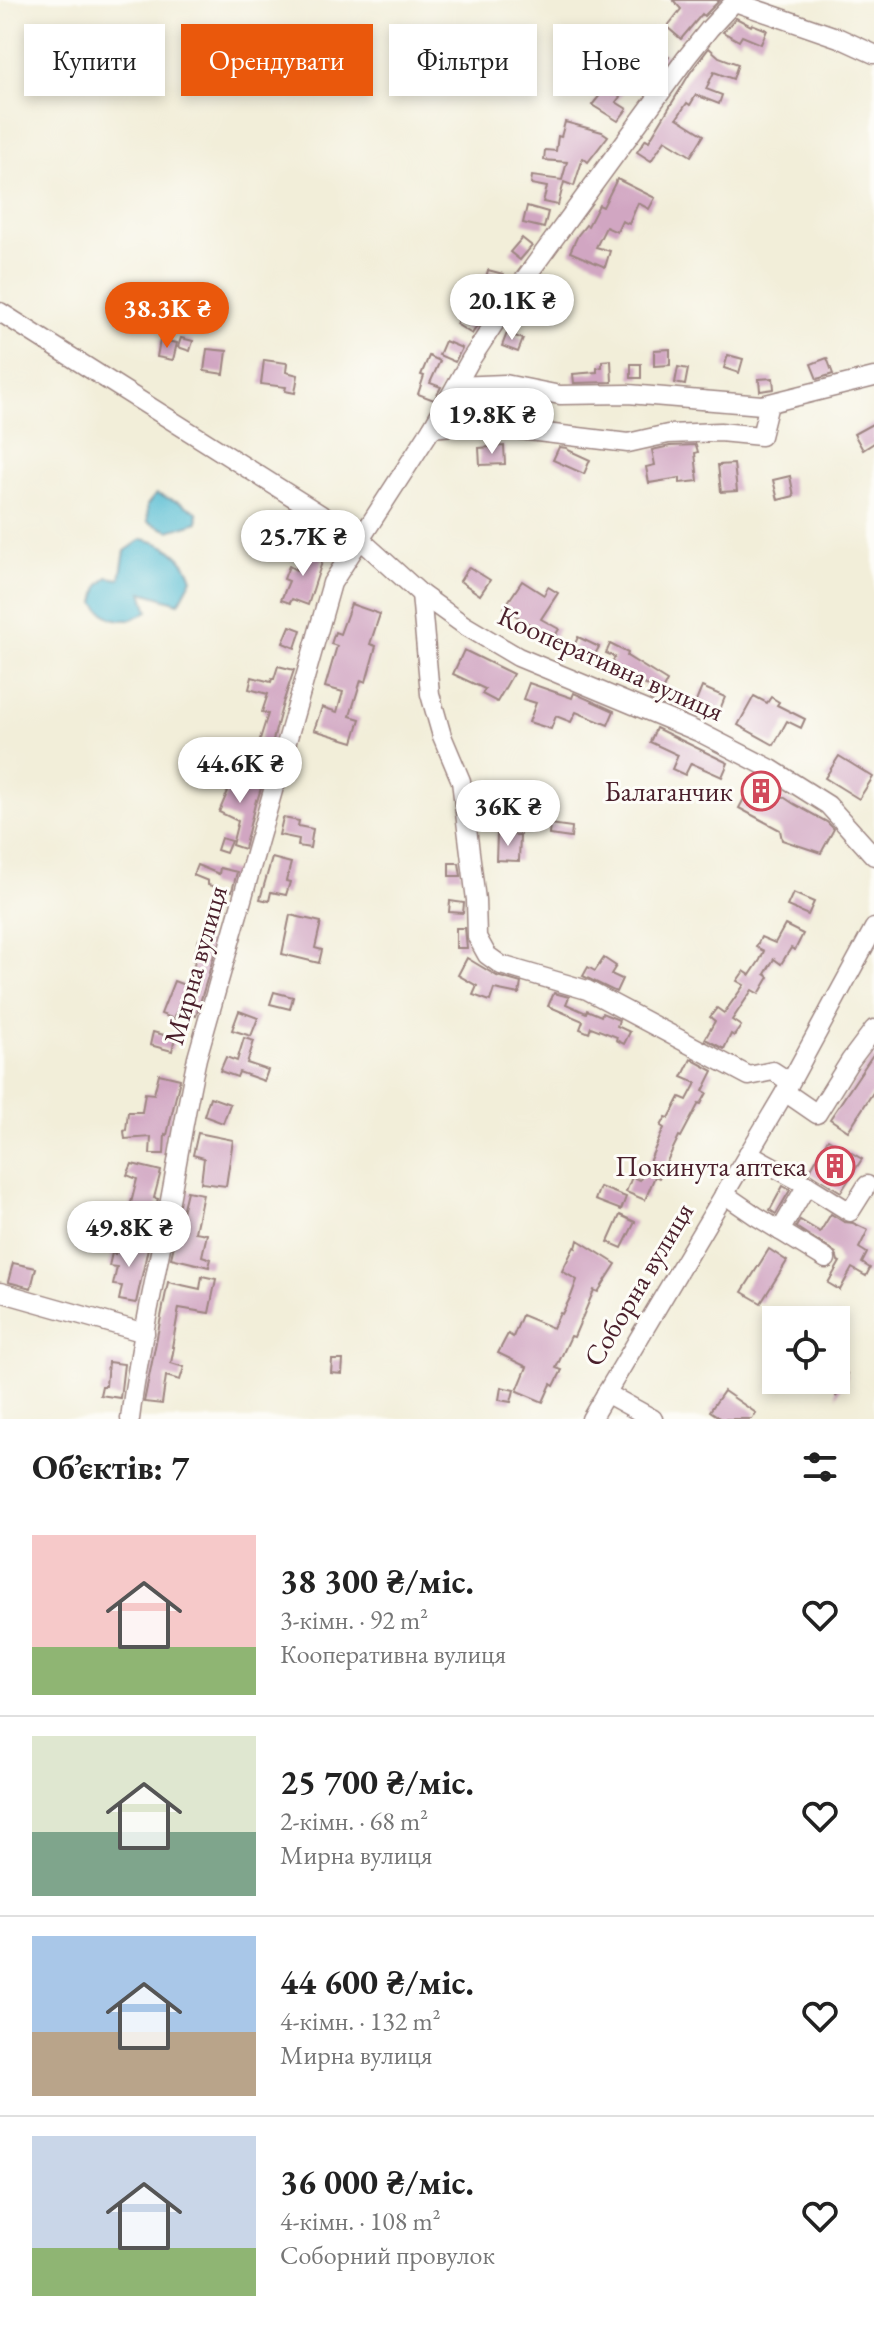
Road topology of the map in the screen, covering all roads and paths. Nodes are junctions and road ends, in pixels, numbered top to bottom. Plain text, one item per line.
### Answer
1 (735, 1) edge
2 (874, 54) edge
3 (0, 312) edge
4 (874, 377) edge
5 (456, 386) junction
6 (769, 404) junction
7 (432, 428) junction
8 (361, 540) junction
9 (421, 594) junction
10 (874, 856) edge
11 (874, 928) edge
12 (874, 1029) edge
13 (787, 1087) junction
14 (748, 1153) junction
15 (807, 1185) junction
16 (867, 1185) dead end
17 (724, 1194) junction
18 (780, 1231) junction
19 (826, 1259) dead end
20 (0, 1292) edge
21 (145, 1333) junction
22 (606, 1393) junction
23 (130, 1419) edge
24 (591, 1419) edge
25 (653, 1419) edge

1 - 2 street
1 - 5 street, Мирна вулиця
3 - 8 street, Кооперативна вулиця
4 - 6 street
5 - 6 street
5 - 7 street, Мирна вулиця
6 - 7 street
7 - 8 street, Мирна вулиця
8 - 9 street, Кооперативна вулиця
8 - 21 street, Мирна вулиця
9 - 10 street, Кооперативна вулиця
9 - 13 street
11 - 13 street, Соборна вулиця
12 - 13 street
13 - 14 street, Соборна вулиця
14 - 15 street
14 - 17 street, Соборна вулиця
15 - 16 street
15 - 18 street
17 - 18 street
17 - 22 street, Соборна вулиця
18 - 19 street
20 - 21 street
21 - 23 street, Мирна вулиця
22 - 24 street, Соборна вулиця
22 - 25 street

